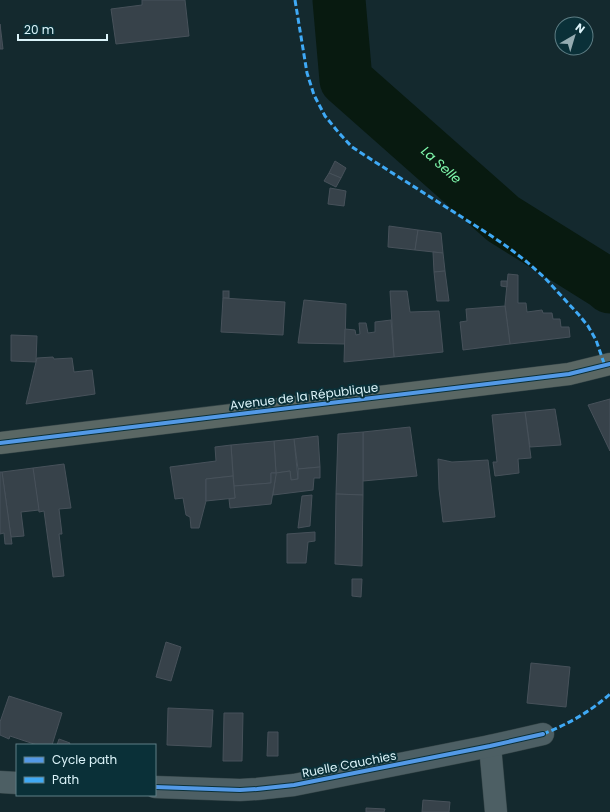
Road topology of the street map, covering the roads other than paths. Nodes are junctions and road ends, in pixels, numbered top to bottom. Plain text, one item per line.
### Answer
1 (610, 364) edge
2 (0, 443) edge
3 (543, 734) dead end
4 (490, 746) junction
5 (0, 782) edge
6 (16, 783) edge
7 (156, 787) edge
8 (496, 812) edge

1 - 2 main road, Avenue de la République
3 - 4 street, Ruelle Cauchies
4 - 7 street, Ruelle Cauchies
4 - 8 street
5 - 6 street

